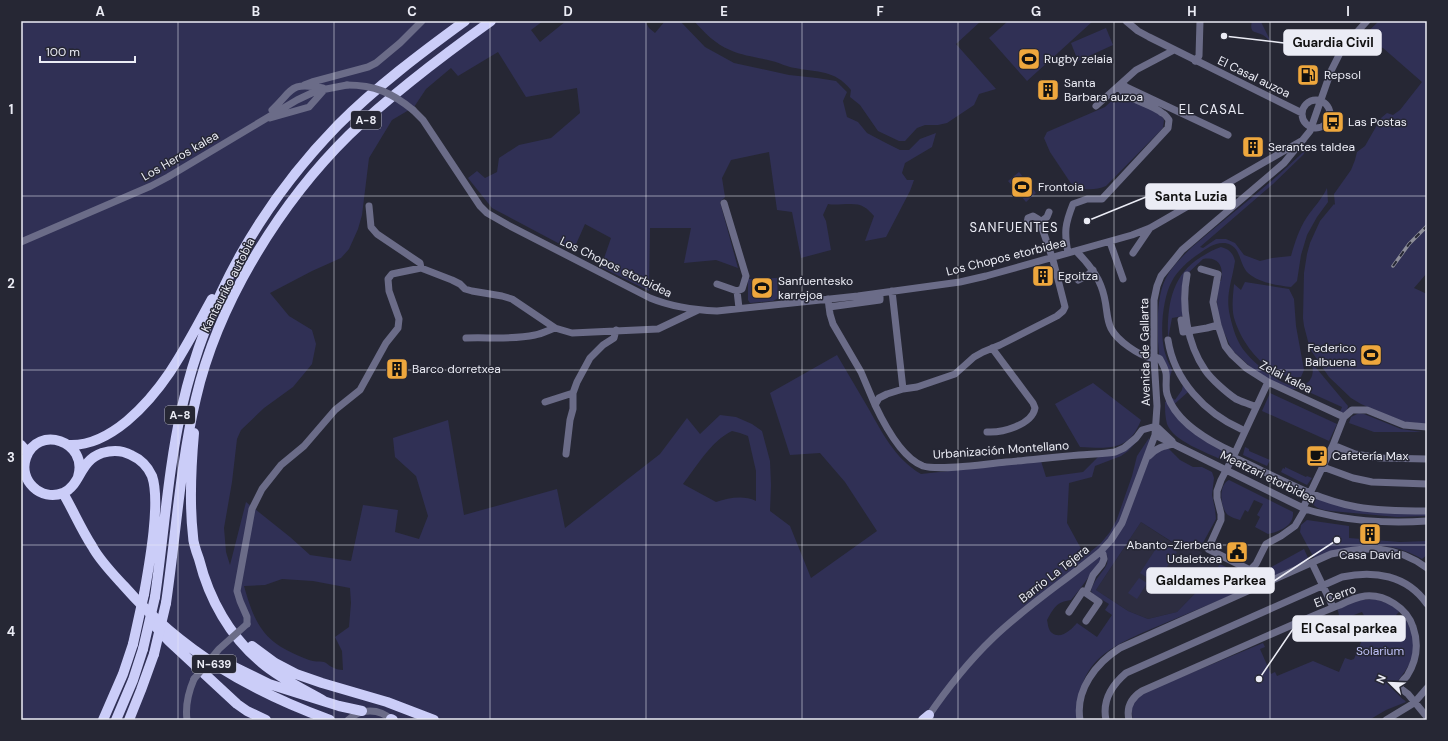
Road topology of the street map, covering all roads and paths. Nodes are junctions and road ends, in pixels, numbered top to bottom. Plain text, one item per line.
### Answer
1 (422, 21) edge
2 (465, 21) edge
3 (491, 21) edge
4 (1126, 21) edge
5 (1200, 21) edge
6 (1367, 21) edge
7 (1174, 50) junction
8 (1196, 61) junction
9 (331, 77) junction
10 (304, 85) junction
11 (1121, 85) junction
12 (325, 89) junction
13 (313, 90) junction
14 (287, 94) junction
15 (1320, 101) junction
16 (288, 104) junction
17 (1096, 106) dead end
18 (304, 108) junction
19 (296, 111) junction
20 (1302, 113) junction
21 (262, 120) junction
22 (1311, 127) junction
23 (1228, 135) dead end
24 (1303, 140) junction
25 (1274, 156) junction
26 (1284, 163) junction
27 (724, 203) dead end
28 (369, 206) dead end
29 (1049, 212) dead end
30 (1026, 223) dead end
31 (1041, 225) junction
32 (1150, 228) junction
33 (21, 242) edge
34 (1110, 242) junction
35 (245, 245) junction
36 (1076, 251) junction
37 (1068, 253) junction
38 (1133, 254) dead end
39 (1052, 258) junction
40 (421, 268) junction
41 (1201, 269) dead end
42 (1093, 270) junction
43 (1187, 275) dead end
44 (1123, 279) dead end
45 (1078, 280) dead end
46 (717, 284) dead end
47 (736, 291) junction
48 (892, 292) junction
49 (880, 293) junction
50 (828, 298) junction
51 (829, 307) junction
52 (739, 308) junction
53 (699, 310) junction
54 (1181, 320) dead end
55 (1218, 324) junction
56 (555, 328) junction
57 (616, 330) junction
58 (1189, 330) junction
59 (466, 338) dead end
60 (1168, 340) dead end
61 (214, 343) junction
62 (992, 348) junction
63 (1268, 382) junction
64 (904, 389) junction
65 (573, 393) junction
66 (545, 402) dead end
67 (875, 405) junction
68 (1256, 407) junction
69 (1344, 417) junction
70 (1156, 426) junction
71 (1427, 427) edge
72 (1241, 429) dead end
73 (987, 432) dead end
74 (1155, 435) junction
75 (1175, 444) junction
76 (21, 445) edge
77 (69, 445) junction
78 (1333, 445) junction
79 (28, 453) junction
80 (566, 454) dead end
81 (1234, 455) junction
82 (1148, 457) junction
83 (1427, 459) edge
84 (1323, 467) junction
85 (1226, 470) junction
86 (78, 477) junction
87 (1427, 484) edge
88 (63, 493) junction
89 (1311, 493) junction
90 (1304, 508) junction
91 (1427, 511) edge
92 (1427, 521) edge
93 (1100, 552) junction
94 (1312, 563) junction
95 (1427, 568) edge
96 (1323, 586) junction
97 (1086, 593) junction
98 (141, 598) junction
99 (214, 600) junction
100 (1427, 604) edge
101 (1333, 607) junction
102 (1069, 612) dead end
103 (1086, 622) dead end
104 (1427, 688) edge
105 (324, 701) junction
106 (1414, 703) junction
107 (362, 711) junction
108 (1427, 717) edge
109 (926, 718) edge
110 (104, 720) edge
111 (116, 720) edge
112 (129, 720) edge
113 (187, 720) edge
114 (266, 720) edge
115 (330, 720) edge
116 (348, 720) edge
117 (392, 720) edge
118 (434, 720) edge
119 (1080, 720) edge
120 (1106, 720) edge
121 (1129, 720) edge
122 (1386, 720) edge

1 - 9 street
2 - 35 highway, Kantauriko autobia / A-8
3 - 61 highway, Kantauriko autobia / A-8
4 - 7 street, El Casal auzoa
5 - 8 street
6 - 15 street, Avenida de Gallarta
7 - 8 street, El Casal auzoa
7 - 11 street
8 - 20 street, El Casal auzoa
9 - 10 street
9 - 13 street, Los Heros kalea
10 - 13 street
10 - 14 street
11 - 17 street
11 - 23 street
11 - 37 street
12 - 13 street
12 - 18 street
12 - 53 street, Los Chopos etorbidea, bridge
13 - 16 street, Los Heros kalea
13 - 18 street
14 - 16 street
14 - 21 street
15 - 20 street
15 - 22 street, Avenida de Gallarta
15 - 22 street
16 - 19 street
16 - 21 street, Los Heros kalea
18 - 19 street
19 - 21 street
20 - 22 street
21 - 33 street, Los Heros kalea
22 - 24 street, Avenida de Gallarta
24 - 25 street, Los Chopos etorbidea
24 - 26 street, Avenida de Gallarta
25 - 26 street
25 - 32 street, Los Chopos etorbidea
26 - 70 street, Avenida de Gallarta
27 - 47 street
28 - 40 street
29 - 31 street
30 - 31 street
31 - 39 street
32 - 34 street, Los Chopos etorbidea
32 - 38 street
34 - 36 street, Los Chopos etorbidea
34 - 44 street
35 - 77 highway
35 - 111 highway, Kantauriko autobia / A-8, bridge
36 - 37 street, Los Chopos etorbidea
36 - 42 street
37 - 39 street, Los Chopos etorbidea
39 - 48 street, Los Chopos etorbidea
39 - 62 street
40 - 56 street
40 - 113 street, bridge
41 - 55 street, Zelai kalea
42 - 45 street
42 - 81 street
43 - 58 street
46 - 47 street
47 - 52 street
48 - 49 street, Los Chopos etorbidea
48 - 64 street
49 - 50 street, Los Chopos etorbidea
49 - 51 street
50 - 51 street, Urbanización Montellano
50 - 52 street, Los Chopos etorbidea
51 - 67 street, Urbanización Montellano
52 - 53 street, Los Chopos etorbidea
53 - 57 street
54 - 58 street
55 - 58 street
55 - 63 street, Zelai kalea
56 - 57 street
56 - 59 street
57 - 65 street
58 - 68 street
60 - 72 street
61 - 99 highway
61 - 112 highway, Kantauriko autobia / A-8, bridge
62 - 64 street
62 - 73 street
63 - 68 street
63 - 69 street, Zelai kalea
64 - 67 street
65 - 66 street
65 - 80 street
67 - 70 street, Urbanización Montellano
68 - 81 street
69 - 71 street
69 - 78 street
70 - 74 street, Avenida de Gallarta
70 - 75 street, Meatzari etorbidea
74 - 75 street, Meatzari etorbidea
74 - 82 street, Barrio La Tejera
75 - 82 street
75 - 85 street, Meatzari etorbidea
76 - 79 highway
77 - 79 highway
77 - 86 highway
78 - 83 street
78 - 84 street
79 - 88 highway
81 - 85 street
81 - 89 street
82 - 93 street, Barrio La Tejera
84 - 87 street
84 - 89 street
85 - 90 street, Meatzari etorbidea
85 - 90 street
86 - 88 highway
86 - 98 highway
88 - 98 highway, N-639
89 - 90 street
89 - 91 street
90 - 92 street, Meatzari etorbidea
93 - 97 street
93 - 109 street, Barrio La Tejera
94 - 95 street
94 - 96 street
94 - 119 street
96 - 100 street, El Cerro
96 - 101 street
96 - 120 street, El Cerro
97 - 102 street
97 - 103 street
98 - 105 highway
98 - 110 highway, bridge
98 - 114 highway
98 - 115 highway, N-639
99 - 105 highway
99 - 118 highway
101 - 106 street, El Cerro
101 - 121 street, El Cerro
104 - 106 street
105 - 107 highway
106 - 108 street, El Cerro
106 - 122 street
107 - 116 street
107 - 117 street

